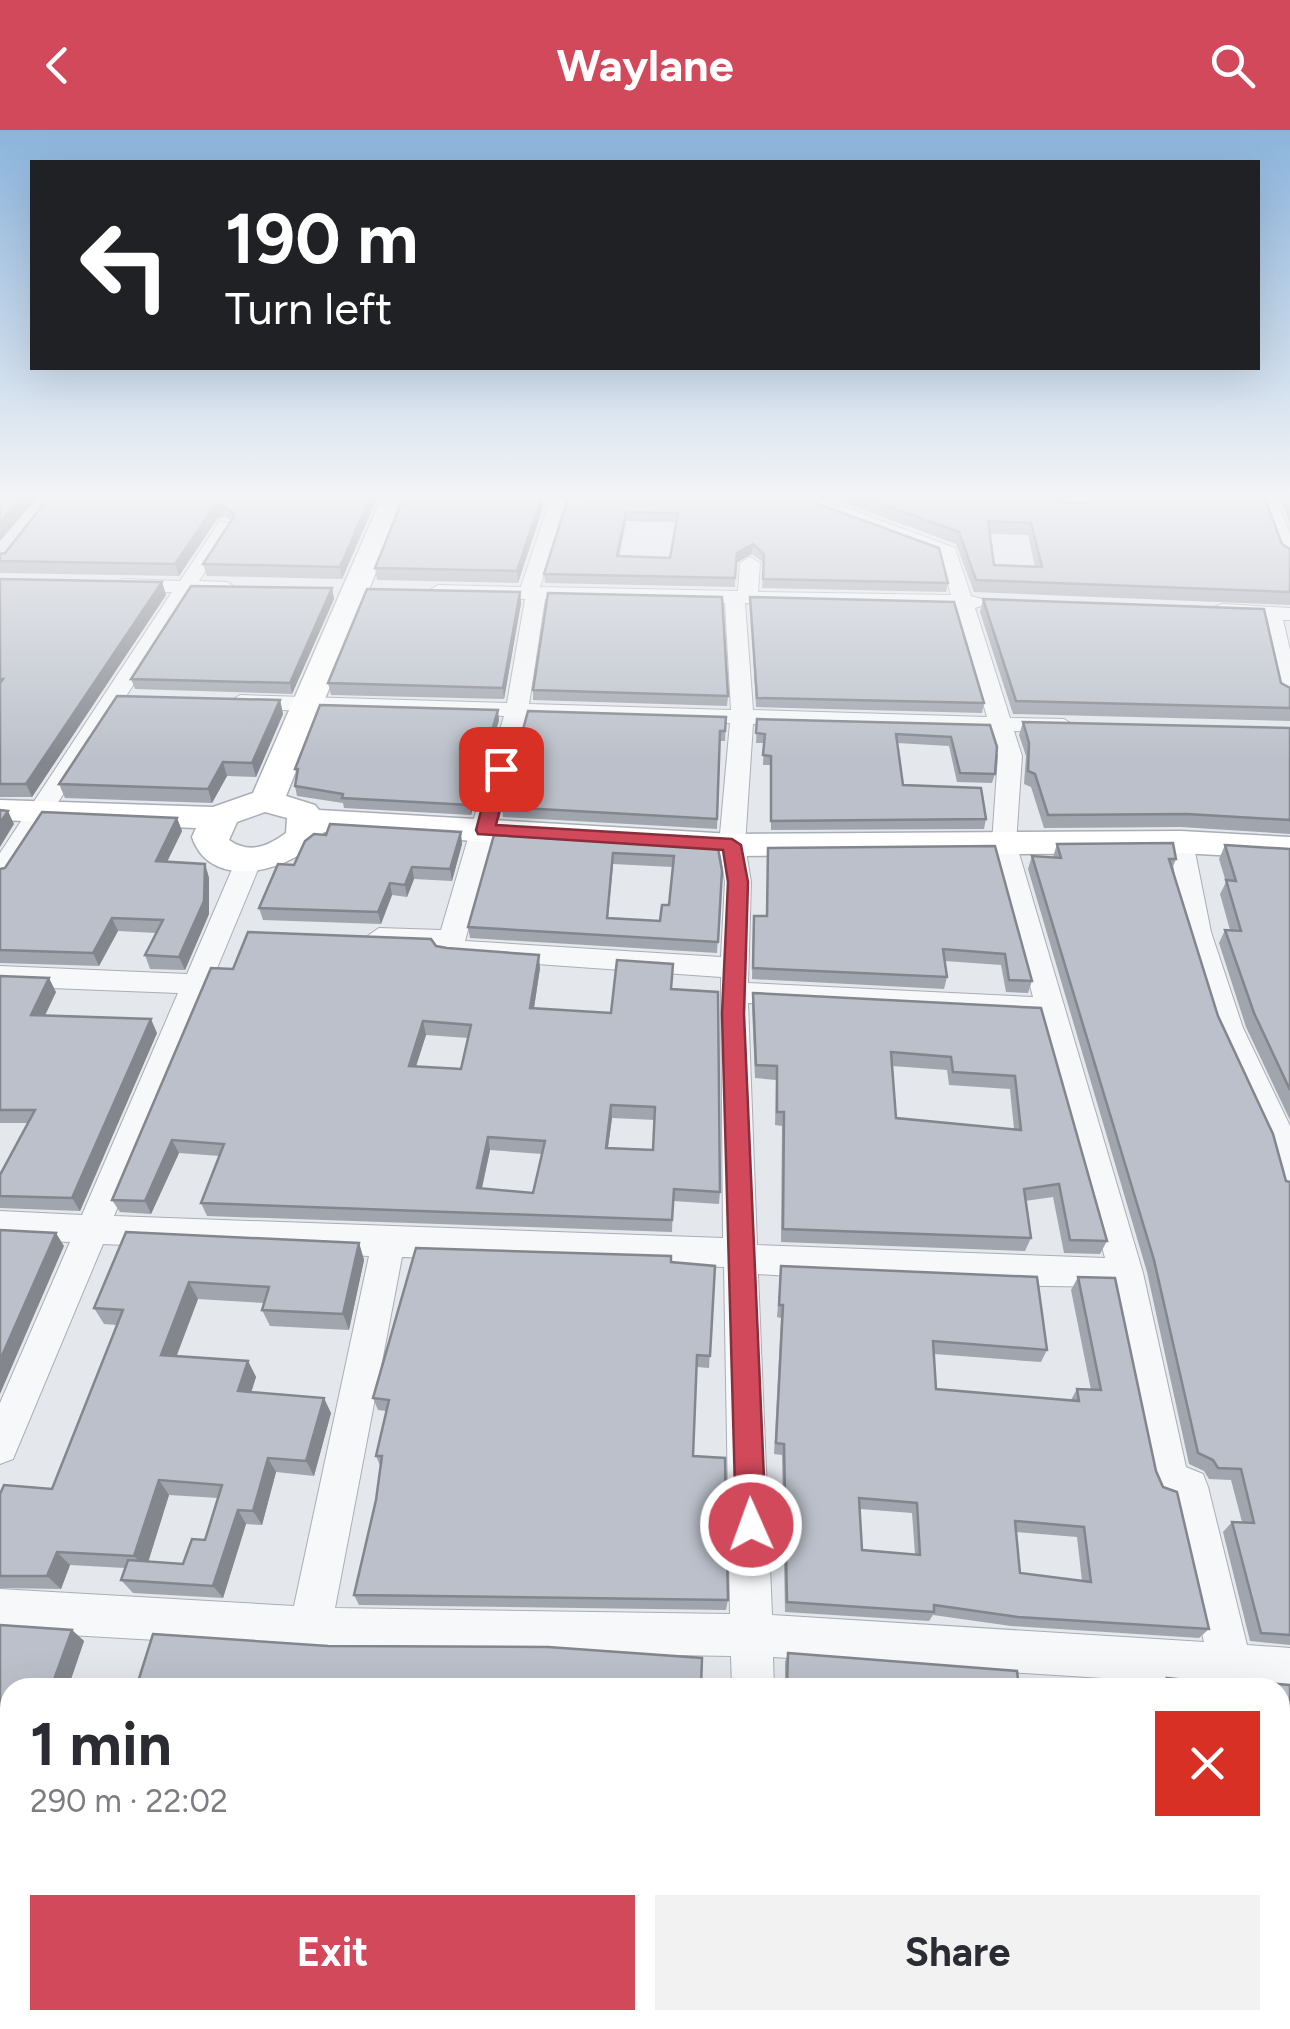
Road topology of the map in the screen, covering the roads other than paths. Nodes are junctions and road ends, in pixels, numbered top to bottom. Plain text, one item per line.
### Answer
1 (142, 586) edge
2 (357, 586) edge
3 (531, 586) edge
4 (749, 586) edge
5 (959, 586) edge
6 (185, 587) junction
7 (242, 588) edge
8 (413, 590) edge
9 (529, 591) junction
10 (735, 598) junction
11 (964, 602) junction
12 (1000, 602) edge
13 (1202, 608) edge
14 (1281, 613) edge
15 (1284, 658) edge
16 (1290, 695) edge
17 (209, 702) edge
18 (306, 704) junction
19 (517, 708) junction
20 (742, 715) junction
21 (998, 723) junction
22 (1097, 727) edge
23 (267, 800) junction
24 (0, 810) edge
25 (40, 810) junction
26 (220, 818) junction
27 (308, 820) junction
28 (485, 830) junction
29 (1180, 842) junction
30 (1004, 843) junction
31 (732, 845) junction
32 (1290, 848) edge
33 (249, 860) junction
34 (0, 872) edge
35 (355, 936) edge
36 (452, 939) junction
37 (0, 976) edge
38 (735, 980) junction
39 (197, 984) junction
40 (1052, 1008) junction
41 (1290, 1181) edge
42 (0, 1225) edge
43 (89, 1230) junction
44 (388, 1243) junction
45 (741, 1256) junction
46 (1126, 1274) junction
47 (0, 1446) edge
48 (0, 1610) edge
49 (310, 1628) junction
50 (755, 1635) junction
51 (1290, 1669) edge
52 (1233, 1677) edge
53 (753, 1678) edge

1 - 6 street
2 - 18 main road
3 - 9 street
4 - 10 street
5 - 11 street
6 - 7 street
6 - 25 street
8 - 9 street
9 - 10 street
9 - 19 street
10 - 11 street
10 - 20 street
11 - 12 street
11 - 21 street
13 - 14 street
14 - 15 street
15 - 16 street
17 - 18 street
18 - 19 street
18 - 23 main road
19 - 20 street
19 - 28 street
20 - 21 street
20 - 31 street
21 - 22 street
21 - 30 street
23 - 26 main road
23 - 27 main road
24 - 25 main road
25 - 26 main road
25 - 34 street
26 - 33 main road
27 - 28 main road
27 - 33 main road
28 - 31 main road
28 - 36 street
29 - 30 main road
29 - 32 main road
29 - 41 street
30 - 31 main road
30 - 40 street
31 - 38 street
33 - 39 street
35 - 36 street
36 - 38 street
37 - 39 street
38 - 40 street
38 - 45 street
39 - 43 street
40 - 46 street
42 - 43 street
43 - 44 street
43 - 47 street
44 - 45 street
44 - 49 street
45 - 46 street
45 - 50 street
46 - 52 street
48 - 49 street
49 - 50 street
50 - 52 street
50 - 53 street
51 - 52 street

